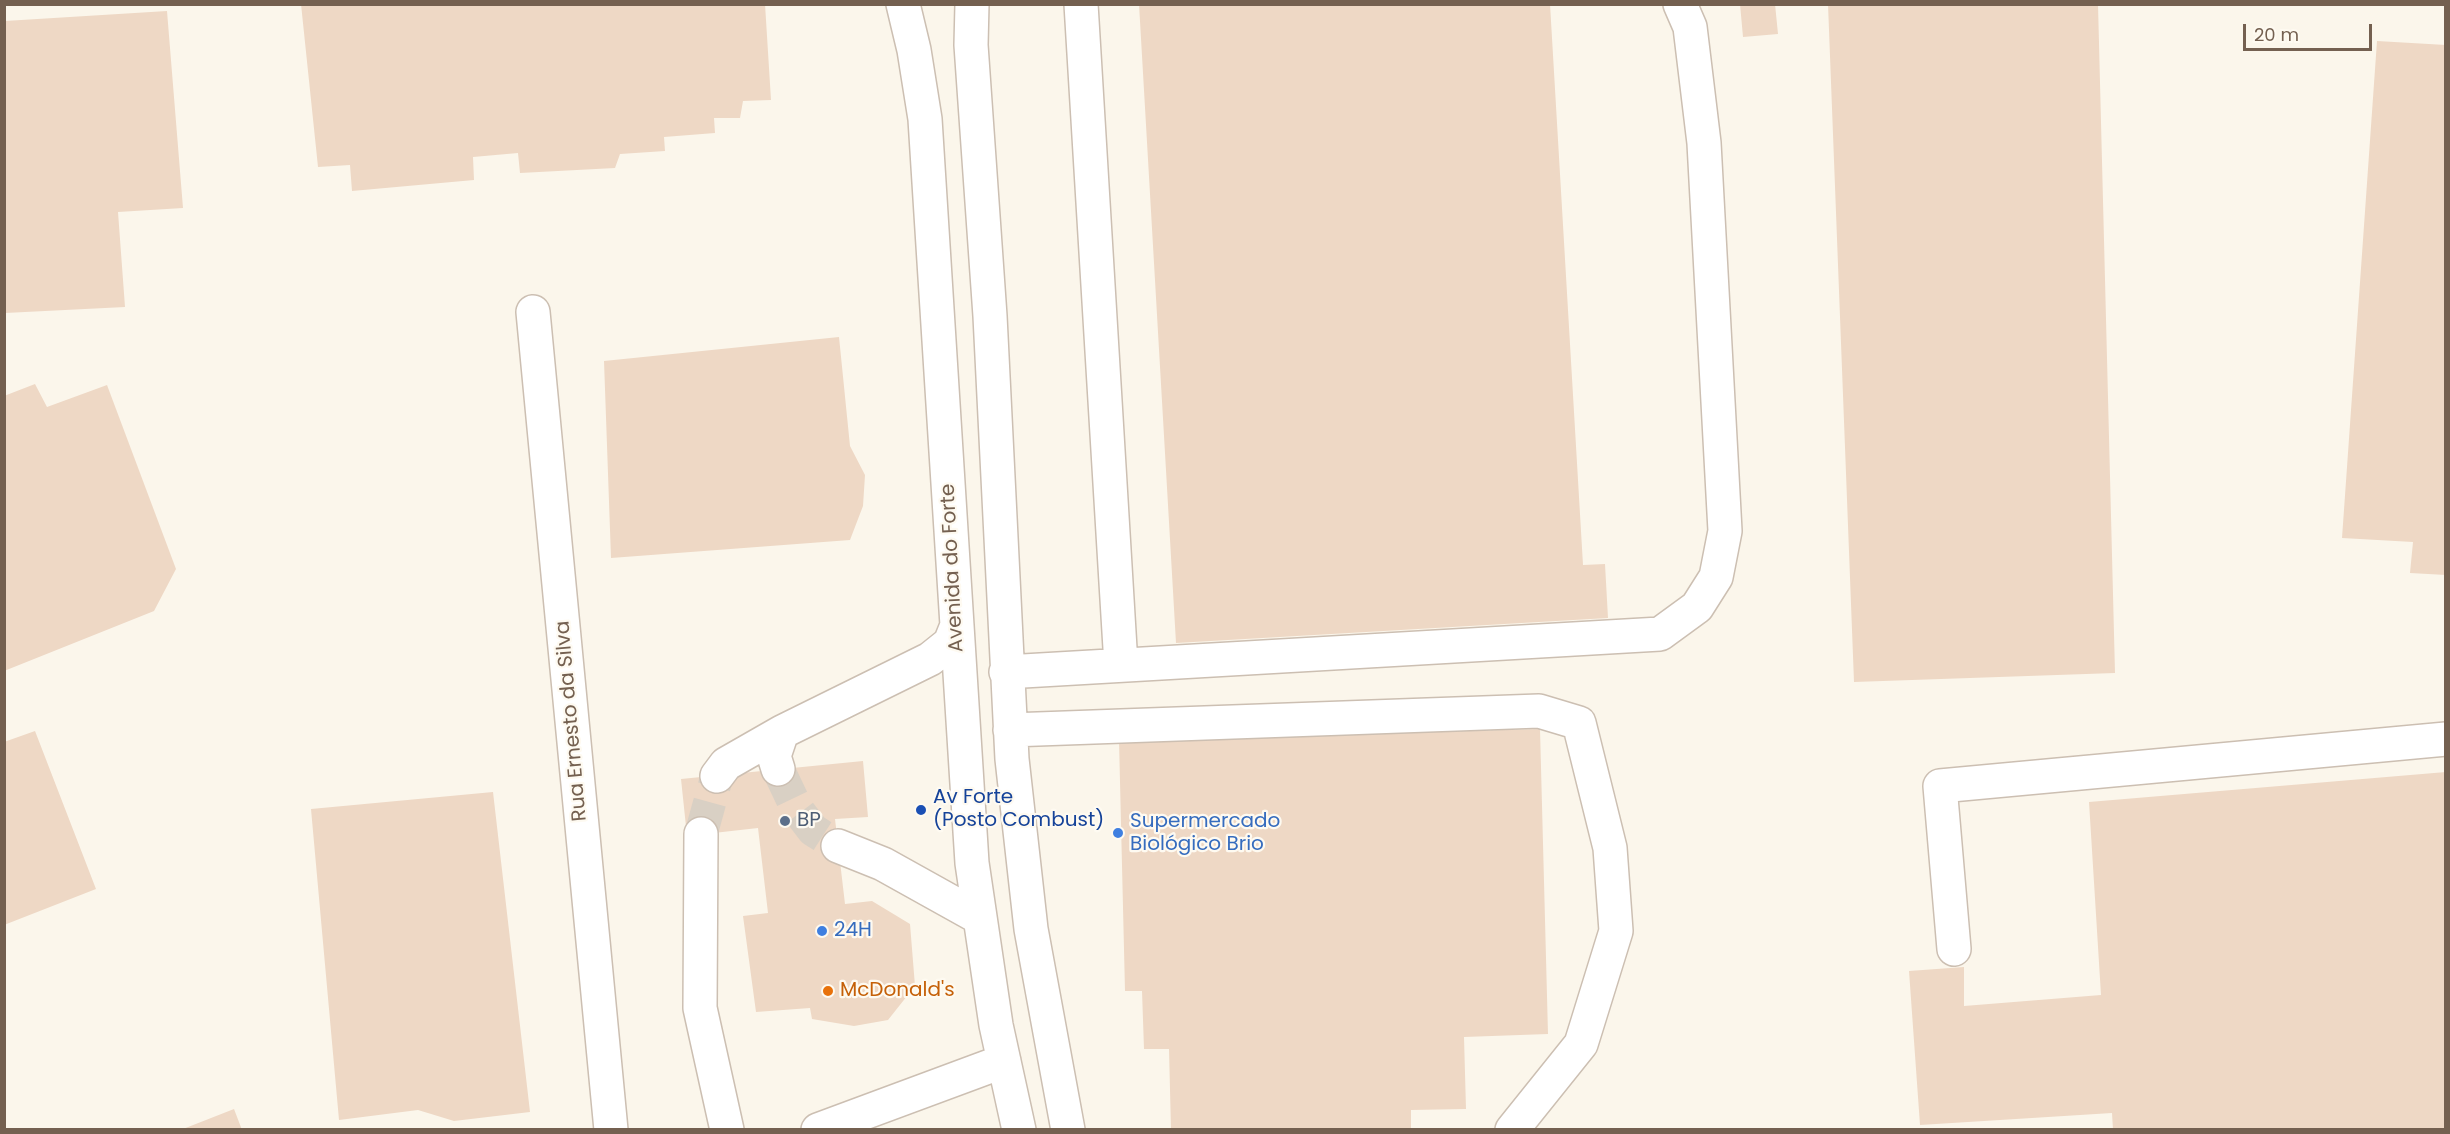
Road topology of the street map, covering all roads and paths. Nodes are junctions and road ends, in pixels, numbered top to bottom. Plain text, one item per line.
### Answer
1 (903, 4) edge
2 (972, 4) edge
3 (1081, 4) edge
4 (1680, 4) edge
5 (533, 312) dead end
6 (956, 628) junction
7 (1121, 665) junction
8 (1006, 672) junction
9 (1010, 730) junction
10 (782, 732) junction
11 (2445, 740) edge
12 (778, 769) tunnel mouth
13 (717, 776) tunnel mouth
14 (701, 834) tunnel mouth
15 (838, 846) tunnel mouth
16 (980, 918) junction
17 (1954, 950) dead end
18 (1004, 1061) junction
19 (610, 1130) edge
20 (727, 1130) edge
21 (818, 1130) edge
22 (1019, 1130) edge
23 (1068, 1130) edge
24 (1512, 1130) edge

1 - 6 street, Avenida do Forte
2 - 8 street
3 - 7 street
4 - 7 street
5 - 19 street, Rua Ernesto da Silva
6 - 10 street
6 - 16 street, Avenida do Forte
7 - 8 street
8 - 9 street
9 - 23 street
9 - 24 street
10 - 12 street
10 - 13 street
11 - 17 street
14 - 20 street
15 - 16 street
16 - 18 street, Avenida do Forte
18 - 21 street
18 - 22 street, Avenida do Forte

